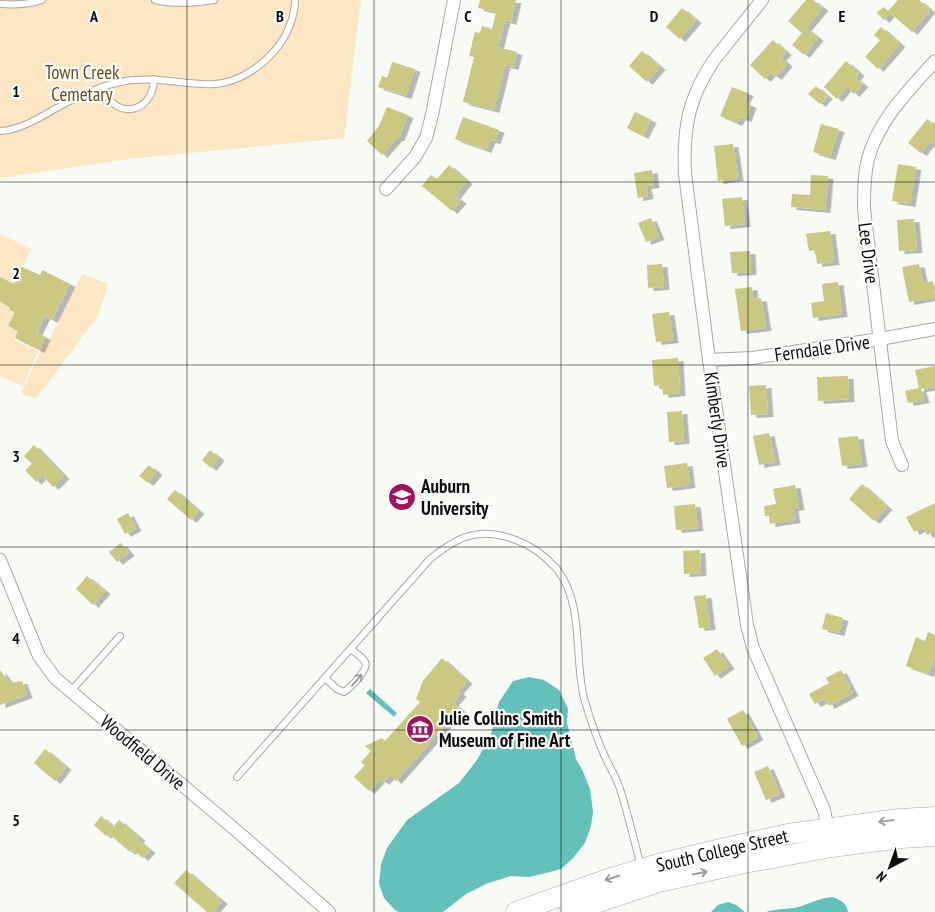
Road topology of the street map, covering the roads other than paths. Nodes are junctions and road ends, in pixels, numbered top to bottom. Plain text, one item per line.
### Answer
1 (42, 0) edge
2 (155, 0) edge
3 (214, 0) edge
4 (295, 0) edge
5 (454, 0) edge
6 (762, 0) edge
7 (0, 4) edge
8 (935, 61) edge
9 (154, 80) junction
10 (102, 87) junction
11 (0, 131) edge
12 (386, 189) dead end
13 (935, 329) edge
14 (880, 339) junction
15 (709, 360) junction
16 (902, 465) dead end
17 (0, 560) edge
18 (120, 636) dead end
19 (351, 648) junction
20 (325, 678) junction
21 (71, 691) junction
22 (237, 777) dead end
23 (935, 817) edge
24 (935, 836) edge
25 (830, 838) junction
26 (639, 880) junction
27 (329, 912) edge
28 (516, 912) edge
29 (569, 912) edge

1 - 7 lane
2 - 3 lane
4 - 9 lane
5 - 12 street
6 - 15 street, Kimberly Drive
8 - 14 street, Lee Drive
9 - 10 lane
9 - 10 lane
10 - 11 lane
13 - 14 street, Ferndale Drive
14 - 15 street, Ferndale Drive
14 - 16 street, Lee Drive
15 - 25 street, Kimberly Drive
17 - 21 street, Woodfield Drive
18 - 21 lane
19 - 20 lane
20 -> 19 lane
19 - 26 lane
20 - 22 lane
21 - 27 street, Woodfield Drive
23 -> 25 main road, South College Street
24 - 25 main road, South College Street
25 - 26 main road, South College Street
26 -> 28 main road, South College Street
26 - 29 main road, South College Street

